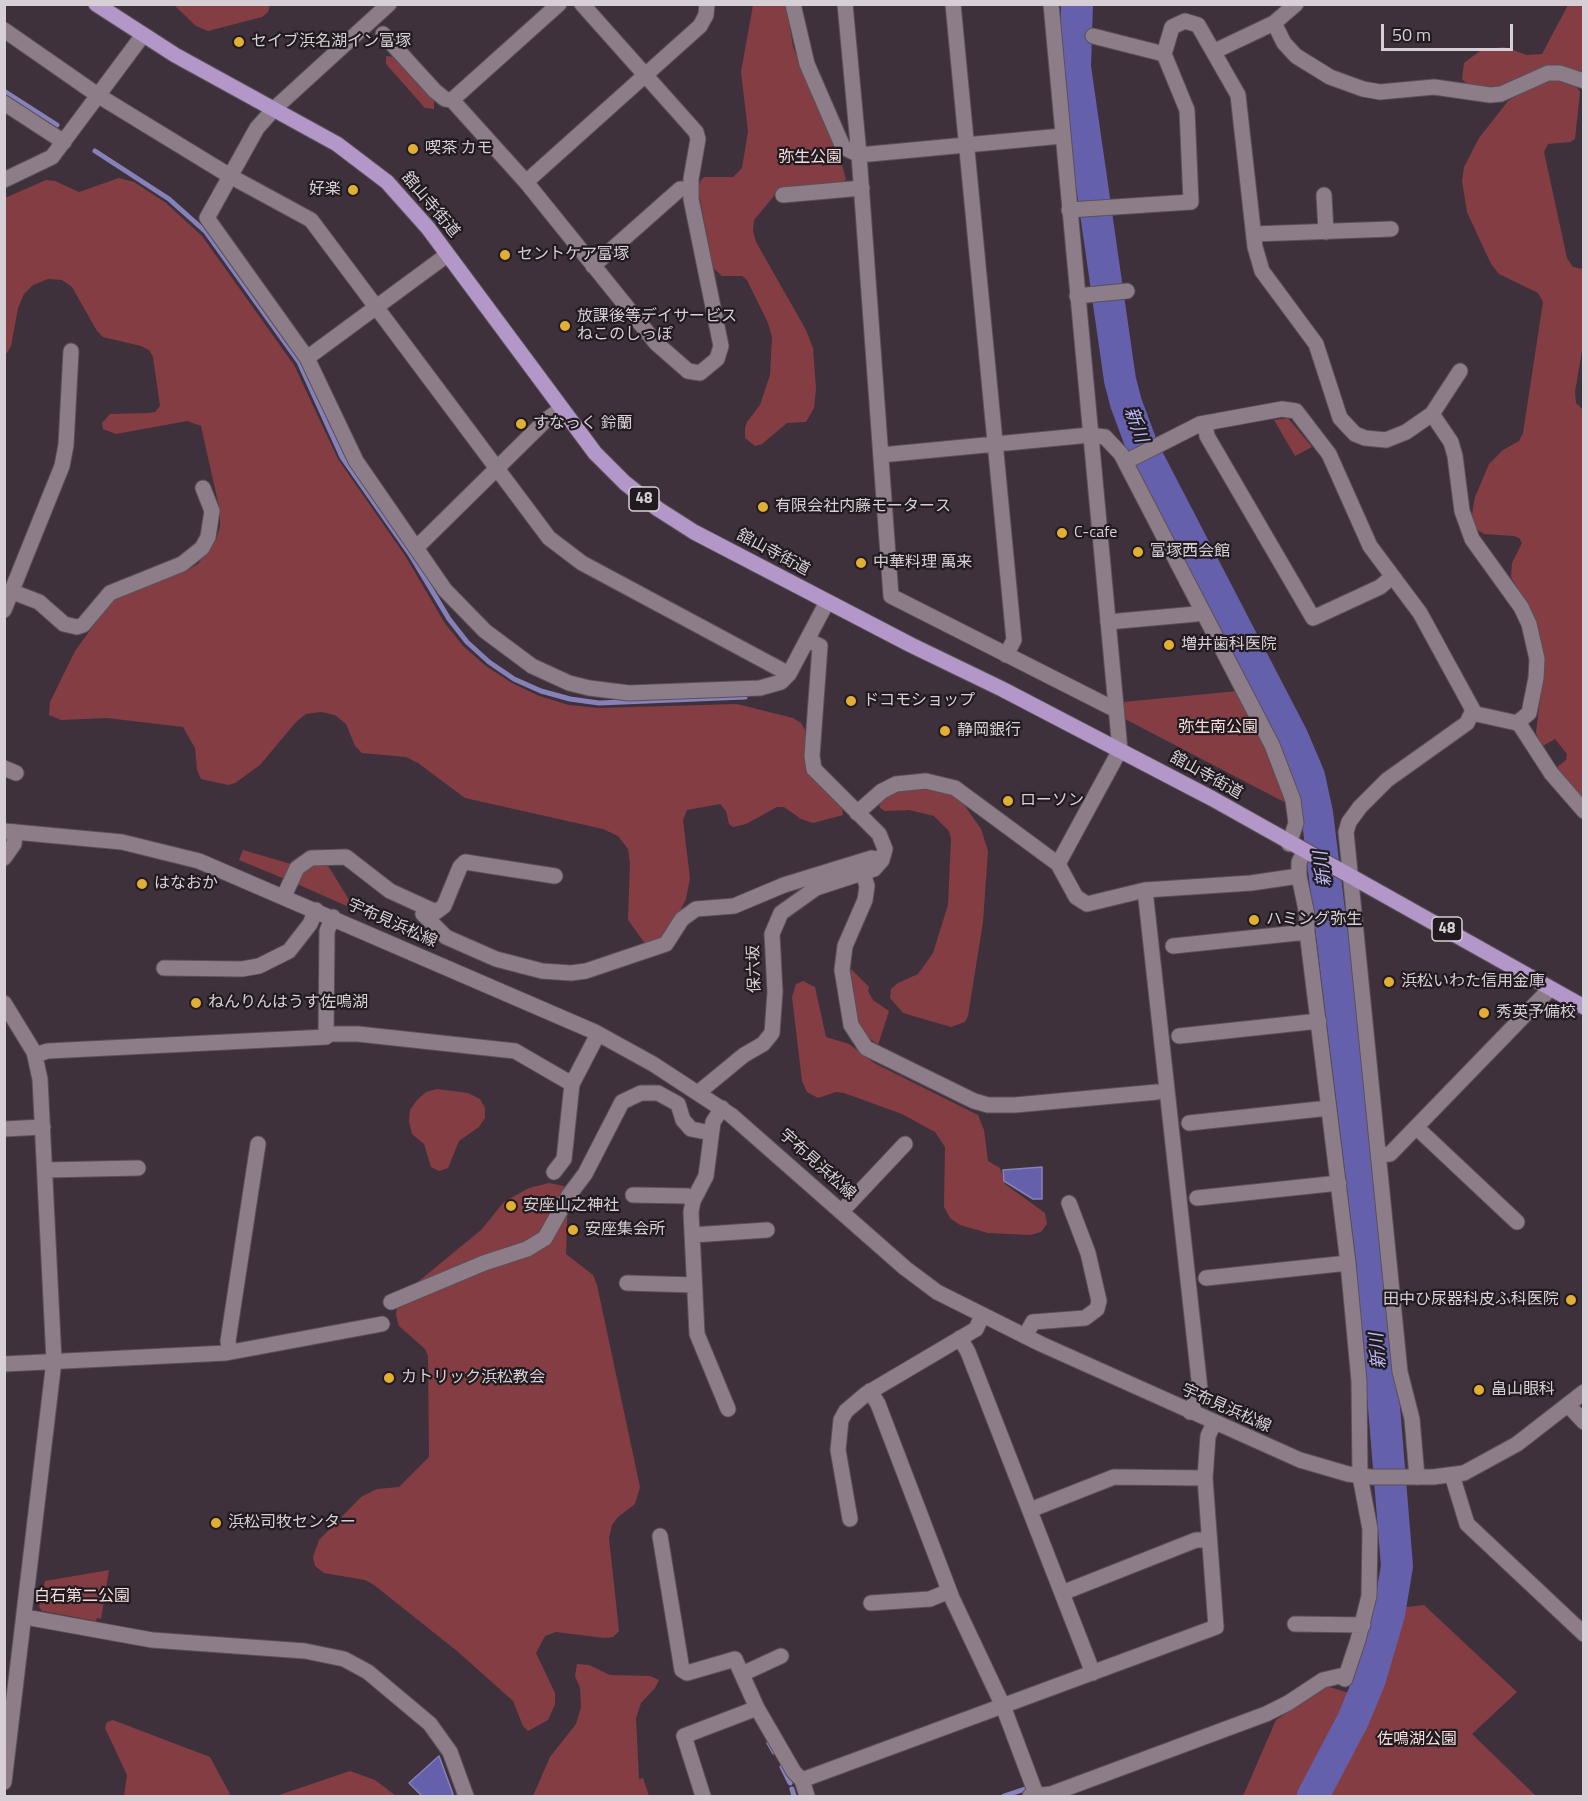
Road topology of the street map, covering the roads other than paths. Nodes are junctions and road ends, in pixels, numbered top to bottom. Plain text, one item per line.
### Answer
1 (96, 4) edge
2 (389, 4) edge
3 (559, 4) edge
4 (582, 4) edge
5 (706, 4) edge
6 (793, 4) edge
7 (845, 4) edge
8 (953, 4) edge
9 (1051, 4) edge
10 (1296, 4) edge
11 (1274, 23) junction
12 (4, 30) edge
13 (383, 34) dead end
14 (142, 35) junction
15 (1092, 36) dead end
16 (1215, 51) junction
17 (1164, 54) junction
18 (645, 75) junction
19 (1584, 81) edge
20 (99, 96) junction
21 (452, 100) junction
22 (4, 103) edge
23 (274, 109) junction
24 (1062, 136) junction
25 (64, 142) junction
26 (967, 145) junction
27 (860, 155) junction
28 (230, 176) junction
29 (4, 180) edge
30 (526, 182) junction
31 (862, 188) junction
32 (690, 189) junction
33 (783, 195) dead end
34 (1324, 195) dead end
35 (1076, 209) junction
36 (1391, 229) dead end
37 (1326, 232) junction
38 (1254, 234) junction
39 (447, 255) junction
40 (593, 266) junction
41 (1127, 291) dead end
42 (1077, 296) junction
43 (376, 307) junction
44 (71, 351) dead end
45 (308, 358) junction
46 (1460, 370) dead end
47 (561, 409) junction
48 (1432, 414) junction
49 (1205, 423) junction
50 (1090, 435) junction
51 (995, 444) junction
52 (881, 455) junction
53 (1127, 461) junction
54 (496, 470) junction
55 (203, 488) dead end
56 (417, 547) junction
57 (1392, 577) junction
58 (13, 592) junction
59 (827, 602) junction
60 (5, 609) edge
61 (1202, 611) junction
62 (1108, 622) junction
63 (807, 640) junction
64 (1006, 654) junction
65 (789, 674) junction
66 (1116, 710) junction
67 (1472, 713) junction
68 (1518, 722) junction
69 (1120, 750) junction
70 (1584, 811) edge
71 (857, 813) junction
72 (10, 832) edge
73 (1289, 844) junction
74 (1304, 852) junction
75 (4, 858) edge
76 (882, 860) junction
77 (1058, 864) junction
78 (863, 873) junction
79 (1347, 875) junction
80 (555, 876) dead end
81 (1299, 876) junction
82 (1145, 890) junction
83 (284, 896) junction
84 (426, 909) junction
85 (316, 910) junction
86 (333, 917) junction
87 (1307, 932) junction
88 (1173, 946) dead end
89 (164, 968) dead end
90 (1550, 989) junction
91 (4, 1003) edge
92 (1584, 1007) edge
93 (1584, 1018) edge
94 (1318, 1021) junction
95 (326, 1034) junction
96 (598, 1034) junction
97 (1179, 1036) dead end
98 (35, 1055) junction
99 (572, 1084) junction
100 (699, 1092) junction
101 (1157, 1092) dead end
102 (722, 1108) junction
103 (1329, 1108) junction
104 (1189, 1123) dead end
105 (43, 1127) junction
106 (1416, 1127) junction
107 (4, 1129) edge
108 (711, 1133) junction
109 (258, 1144) dead end
110 (905, 1144) dead end
111 (1378, 1155) junction
112 (138, 1168) dead end
113 (45, 1170) junction
114 (554, 1172) dead end
115 (1339, 1183) junction
116 (633, 1195) dead end
117 (1197, 1198) dead end
118 (694, 1199) junction
119 (1069, 1203) dead end
120 (842, 1211) junction
121 (1517, 1222) dead end
122 (767, 1230) dead end
123 (692, 1235) junction
124 (1348, 1263) junction
125 (1206, 1278) dead end
126 (627, 1283) dead end
127 (694, 1285) junction
128 (391, 1302) dead end
129 (982, 1316) junction
130 (382, 1324) dead end
131 (1025, 1336) junction
132 (960, 1338) junction
133 (230, 1352) junction
134 (54, 1361) junction
135 (4, 1364) edge
136 (870, 1391) junction
137 (1584, 1392) edge
138 (1568, 1405) junction
139 (728, 1409) dead end
140 (1190, 1412) junction
141 (1584, 1422) edge
142 (1214, 1423) junction
143 (1452, 1475) junction
144 (1365, 1476) junction
145 (1414, 1477) junction
146 (1205, 1478) junction
147 (1030, 1510) junction
148 (850, 1519) dead end
149 (660, 1536) dead end
150 (1209, 1540) junction
151 (949, 1591) junction
152 (1062, 1593) junction
153 (871, 1603) dead end
154 (25, 1617) junction
155 (1295, 1624) dead end
156 (1362, 1625) junction
157 (1584, 1635) edge
158 (781, 1656) dead end
159 (12, 1662) edge
160 (1093, 1673) junction
161 (742, 1674) junction
162 (1003, 1706) junction
163 (757, 1708) junction
164 (802, 1780) junction
165 (4, 1782) edge
166 (1034, 1795) edge
167 (466, 1797) edge
168 (703, 1797) edge
169 (807, 1797) edge

1 - 14 main road, 舘山寺街道 / 48
2 - 23 street
3 - 21 street
4 - 18 street
5 - 18 street
6 - 27 street
7 - 27 street
8 - 26 street
9 - 24 street
10 - 11 street
11 - 16 street
11 - 19 street
12 - 20 street
13 - 21 street
14 - 20 street
14 - 23 main road, 舘山寺街道 / 48
15 - 17 street
16 - 17 street
16 - 38 street
17 - 35 street
18 - 30 street
18 - 32 street
20 - 25 street
20 - 28 street
21 - 30 street
22 - 25 street
23 - 28 street
23 - 39 main road, 舘山寺街道 / 48
24 - 26 street
24 - 35 street
25 - 29 street
26 - 27 street
26 - 51 street
27 - 31 street
28 - 43 street
28 - 45 street
30 - 40 street
31 - 33 street
31 - 52 street
32 - 40 street
32 - 40 street
34 - 37 street
35 - 42 street
36 - 37 street
37 - 38 street
38 - 48 street
39 - 43 street
39 - 47 main road, 舘山寺街道 / 48
41 - 42 street
42 - 50 street
43 - 45 street
43 - 54 street
44 - 58 street
45 - 56 street
46 - 48 street
47 - 54 street
47 - 59 main road, 舘山寺街道 / 48
48 - 68 street
49 - 53 street
49 - 57 street
49 - 57 street
50 - 51 street
50 - 53 street
50 - 62 street
51 - 52 street
51 - 64 street
52 - 64 street
53 - 61 street
54 - 56 street
54 - 65 street
55 - 58 street
56 - 65 street
57 - 67 street
58 - 60 street
59 - 63 street
59 - 69 main road, 舘山寺街道 / 48
61 - 62 street
61 - 73 street
62 - 66 street
63 - 65 street
63 - 71 street
64 - 66 street
66 - 69 street
67 - 68 street
67 - 79 street
68 - 70 street
69 - 73 main road, 舘山寺街道 / 48
69 - 77 street
71 - 76 street
71 - 77 street
72 - 75 street
72 - 83 street, 宇布見浜松線
73 - 74 main road, 舘山寺街道 / 48
74 - 79 main road, 舘山寺街道 / 48
74 - 81 street
76 - 78 street, 保六坂
76 - 84 street
77 - 82 street
78 - 100 street, 保六坂
78 - 101 street
79 - 90 main road, 舘山寺街道 / 48
79 - 111 street
80 - 84 street
81 - 82 street
81 - 87 street
82 - 140 street
83 - 84 street
83 - 85 street, 宇布見浜松線
85 - 86 street, 宇布見浜松線
85 - 89 street
86 - 95 street
86 - 96 street, 宇布見浜松線
87 - 88 street
87 - 94 street
90 - 92 main road, 舘山寺街道 / 48
90 - 93 main road, 舘山寺街道 / 48
90 - 106 street
91 - 98 street
94 - 97 street
94 - 103 street
95 - 98 street
95 - 99 street
96 - 99 street
96 - 100 street, 宇布見浜松線
98 - 105 street
99 - 114 street
100 - 102 street, 宇布見浜松線
102 - 108 street
102 - 120 street, 宇布見浜松線
103 - 104 street
103 - 115 street
105 - 107 street
105 - 113 street
106 - 111 street
106 - 121 street
108 - 118 street
108 - 128 street
109 - 133 street
110 - 120 street
111 - 145 street
112 - 113 street
113 - 134 street
115 - 117 street
115 - 124 street
116 - 118 street
118 - 123 street
119 - 131 street
120 - 129 street, 宇布見浜松線
122 - 123 street
123 - 127 street
124 - 125 street
124 - 144 street
126 - 127 street
127 - 139 street
129 - 131 street, 宇布見浜松線
129 - 132 street
130 - 133 street
131 - 140 street, 宇布見浜松線
132 - 136 street
132 - 147 street
133 - 134 street
134 - 135 street
134 - 154 street
136 - 148 street
136 - 151 street
137 - 138 street, 宇布見浜松線
138 - 141 street
138 - 143 street, 宇布見浜松線
140 - 142 street, 宇布見浜松線
142 - 144 street, 宇布見浜松線
142 - 146 street
143 - 145 street, 宇布見浜松線
143 - 157 street
144 - 145 street, 宇布見浜松線
144 - 156 street
146 - 147 street
146 - 150 street
147 - 152 street
149 - 161 street
150 - 152 street
150 - 160 street
151 - 153 street
151 - 162 street
152 - 160 street
154 - 159 street
154 - 167 street
155 - 156 street
156 - 166 street
158 - 161 street
159 - 165 street
160 - 162 street
161 - 163 street
162 - 164 street
162 - 166 street
163 - 164 street
163 - 168 street
164 - 169 street

